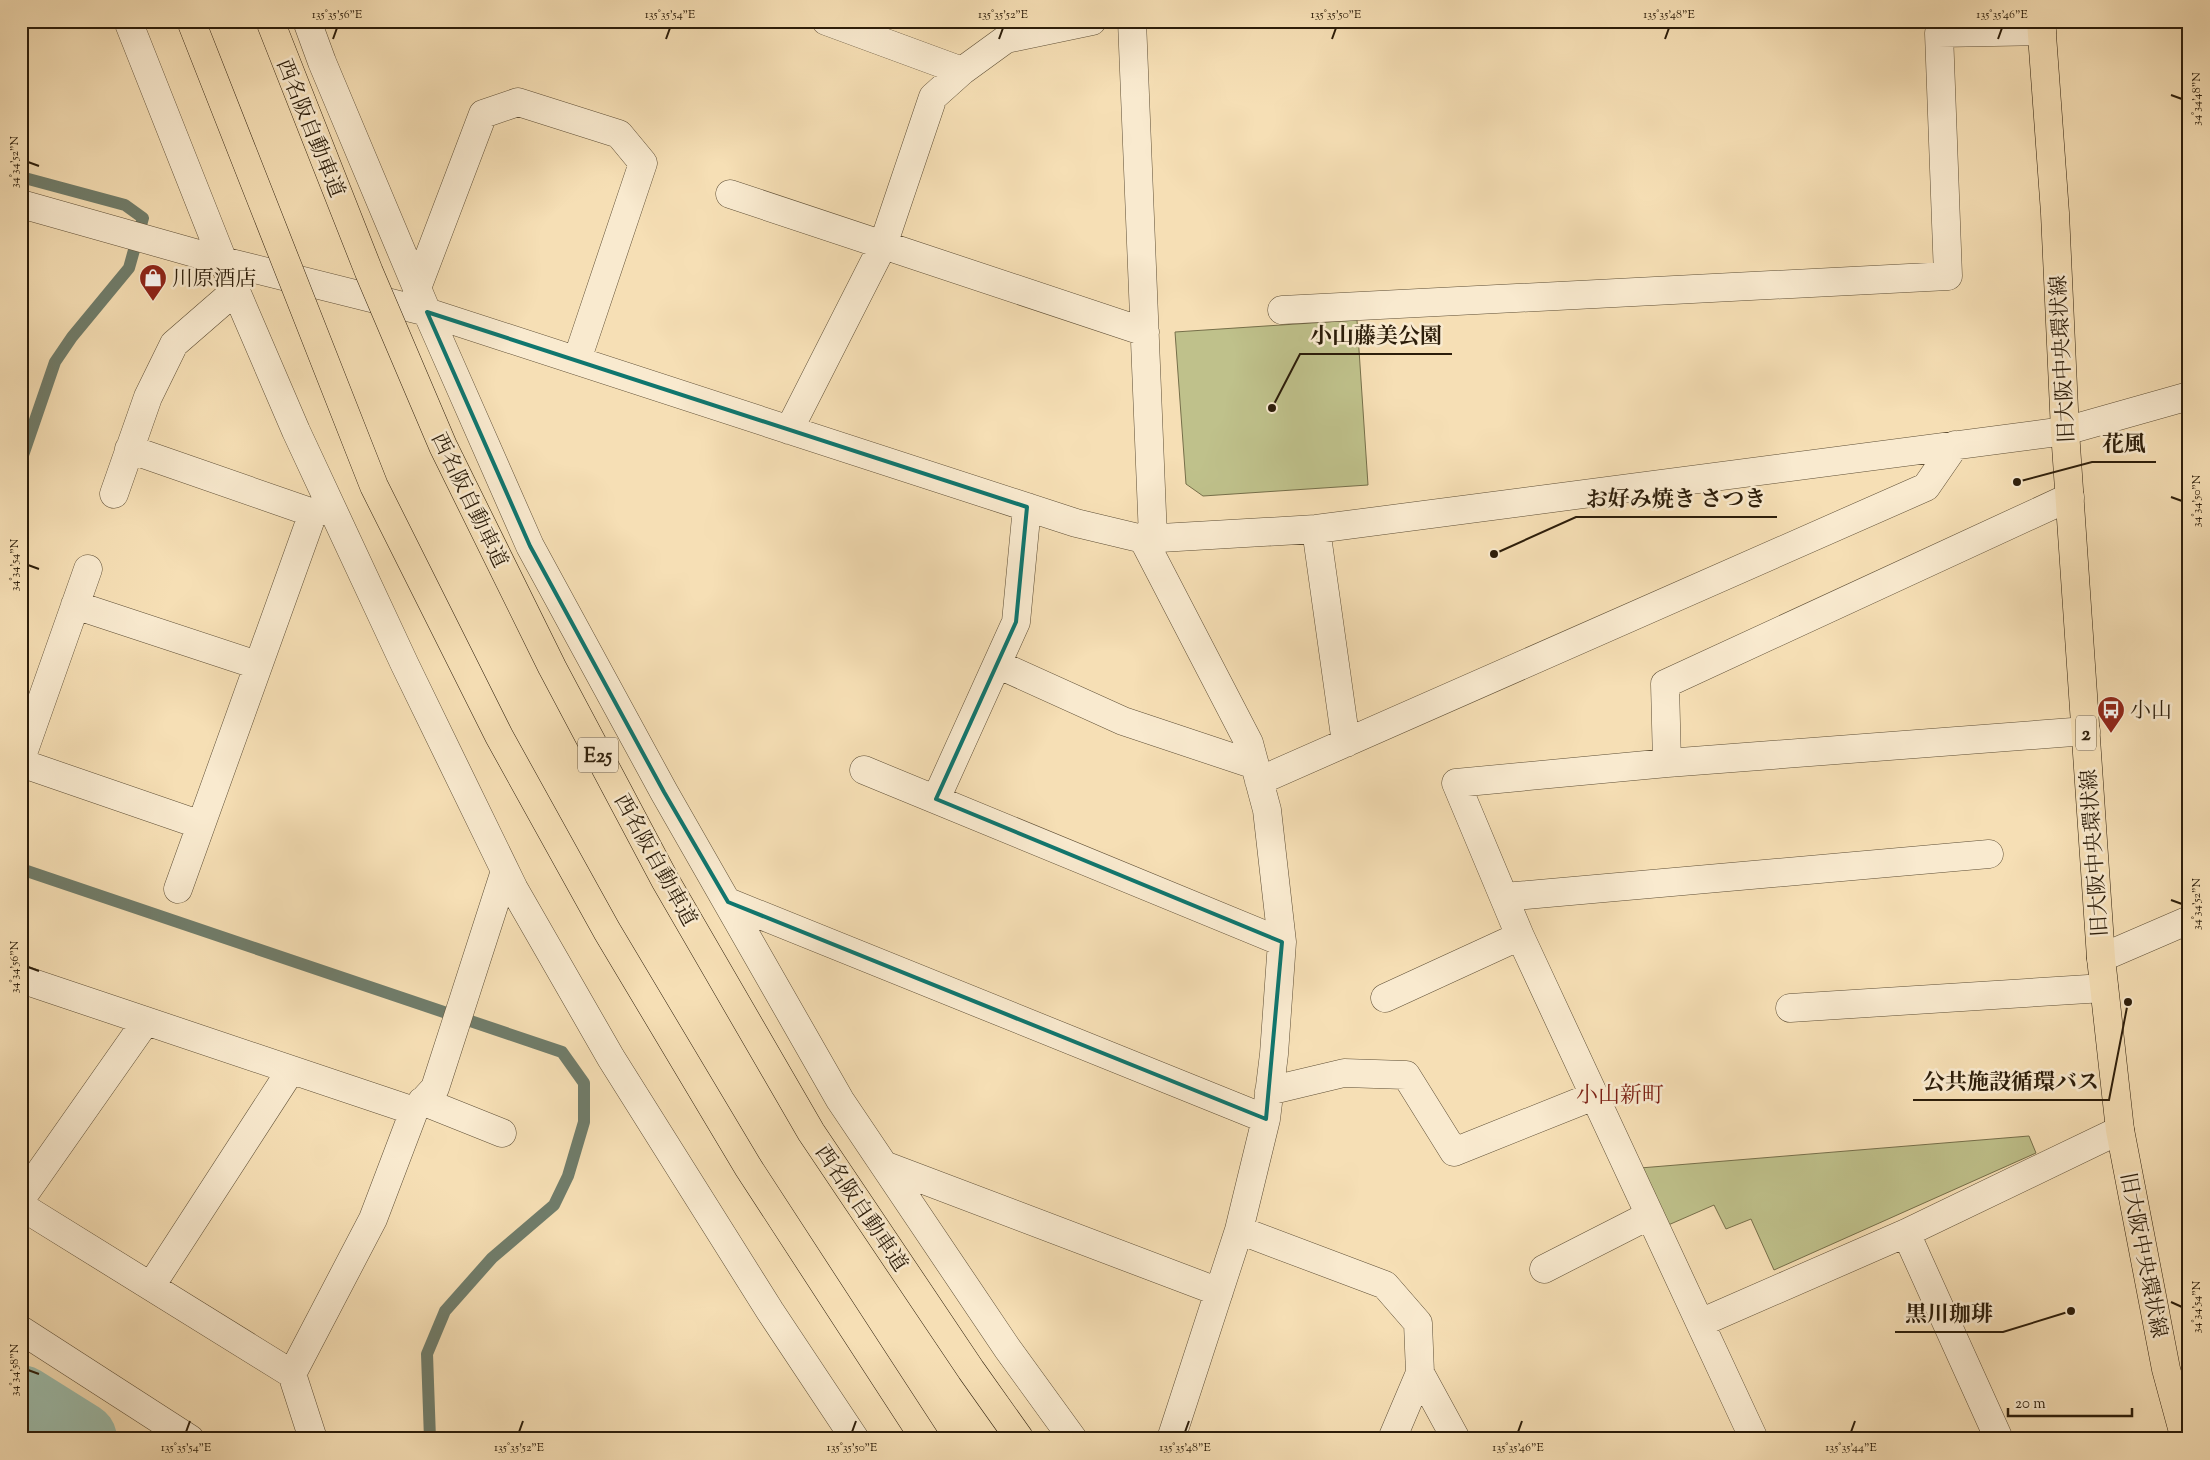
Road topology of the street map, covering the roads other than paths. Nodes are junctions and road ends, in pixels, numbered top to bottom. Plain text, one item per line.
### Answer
1 (128, 21) edge
2 (191, 21) edge
3 (270, 21) edge
4 (307, 21) edge
5 (826, 21) edge
6 (1092, 21) edge
7 (1132, 21) edge
8 (2041, 26) edge
9 (962, 71) junction
10 (730, 194) dead end
11 (21, 204) edge
12 (883, 245) junction
13 (223, 261) junction
14 (235, 290) junction
15 (422, 300) junction
16 (1282, 310) dead end
17 (1145, 332) junction
18 (577, 360) junction
19 (2189, 396) edge
20 (789, 430) junction
21 (2065, 431) junction
22 (1955, 445) junction
23 (129, 449) junction
24 (114, 494) dead end
25 (2070, 498) junction
26 (1028, 507) junction
27 (322, 511) junction
28 (1316, 530) junction
29 (1148, 538) junction
30 (88, 569) dead end
31 (75, 605) junction
32 (997, 664) junction
33 (256, 665) junction
34 (2086, 731) junction
35 (1346, 743) junction
36 (21, 759) edge
37 (21, 763) edge
38 (1667, 763) junction
39 (864, 770) dead end
40 (1257, 773) junction
41 (936, 799) junction
42 (201, 825) junction
43 (1988, 854) dead end
44 (505, 871) junction
45 (178, 889) dead end
46 (1504, 897) junction
47 (728, 902) junction
48 (2189, 920) edge
49 (1520, 936) junction
50 (1282, 942) junction
51 (2101, 958) junction
52 (21, 979) edge
53 (2104, 988) junction
54 (1385, 998) dead end
55 (1790, 1008) dead end
56 (146, 1021) junction
57 (291, 1070) junction
58 (1269, 1091) junction
59 (1594, 1096) junction
60 (418, 1106) junction
61 (1266, 1119) junction
62 (2120, 1130) junction
63 (502, 1133) dead end
64 (884, 1165) junction
65 (21, 1199) edge
66 (21, 1206) edge
67 (1650, 1215) junction
68 (1240, 1230) junction
69 (1906, 1232) junction
70 (1544, 1269) dead end
71 (151, 1286) junction
72 (1219, 1292) junction
73 (1700, 1323) junction
74 (21, 1330) edge
75 (1420, 1373) junction
76 (292, 1374) junction
77 (190, 1439) edge
78 (313, 1439) edge
79 (855, 1439) edge
80 (925, 1439) edge
81 (1020, 1439) edge
82 (1074, 1439) edge
83 (1171, 1439) edge
84 (1392, 1439) edge
85 (1456, 1439) edge
86 (1754, 1439) edge
87 (1999, 1439) edge
88 (2185, 1439) edge

1 - 13 street
2 - 80 main road, bridge
3 - 81 main road, 西名阪自動車道 / E25, bridge
4 - 15 street
5 - 9 street
6 - 9 street
7 - 17 street
8 - 16 street
8 - 21 main road, 旧大阪中央環状線 / 2
9 - 12 street
10 - 12 street
11 - 13 street
12 - 17 street
12 - 20 street
13 - 14 street
13 - 15 street
14 - 23 street
14 - 27 street
15 - 18 street
15 - 18 street
15 - 47 street
17 - 29 street
18 - 20 street
19 - 21 street
20 - 26 street
21 - 22 street
21 - 25 main road, 旧大阪中央環状線 / 2
22 - 28 street
22 - 35 street
23 - 24 street
23 - 27 street
25 - 34 main road, 旧大阪中央環状線 / 2
25 - 38 street
26 - 29 street
26 - 32 street
27 - 33 street
27 - 44 street
28 - 29 street
28 - 35 street
29 - 40 street
30 - 31 street
31 - 33 street
31 - 36 street
32 - 40 street
32 - 41 street
33 - 42 street
34 - 38 street
34 - 51 main road, 旧大阪中央環状線 / 2
35 - 40 street
37 - 42 street
38 - 46 street
39 - 41 street
40 - 50 street
41 - 50 street
42 - 45 street
43 - 46 street
44 - 60 street
44 - 79 street
46 - 49 street
47 - 61 street
47 - 64 street
48 - 51 street
49 - 54 street
49 - 59 street
50 - 58 street
51 - 53 main road, 旧大阪中央環状線 / 2
52 - 56 street
53 - 55 street
53 - 62 main road, 旧大阪中央環状線 / 2
56 - 57 street
56 - 65 street
57 - 60 street
57 - 71 street
58 - 59 street
58 - 61 street
59 - 67 street
60 - 63 street
60 - 76 street
61 - 68 street
62 - 69 street
62 - 88 main road, 旧大阪中央環状線 / 2
64 - 72 street
64 - 82 street
66 - 71 street
67 - 70 street
67 - 73 street
68 - 72 street
68 - 75 street
69 - 73 street
69 - 87 street
71 - 76 street
72 - 83 street
73 - 86 street
74 - 77 street
75 - 84 street
75 - 85 street
76 - 78 street

